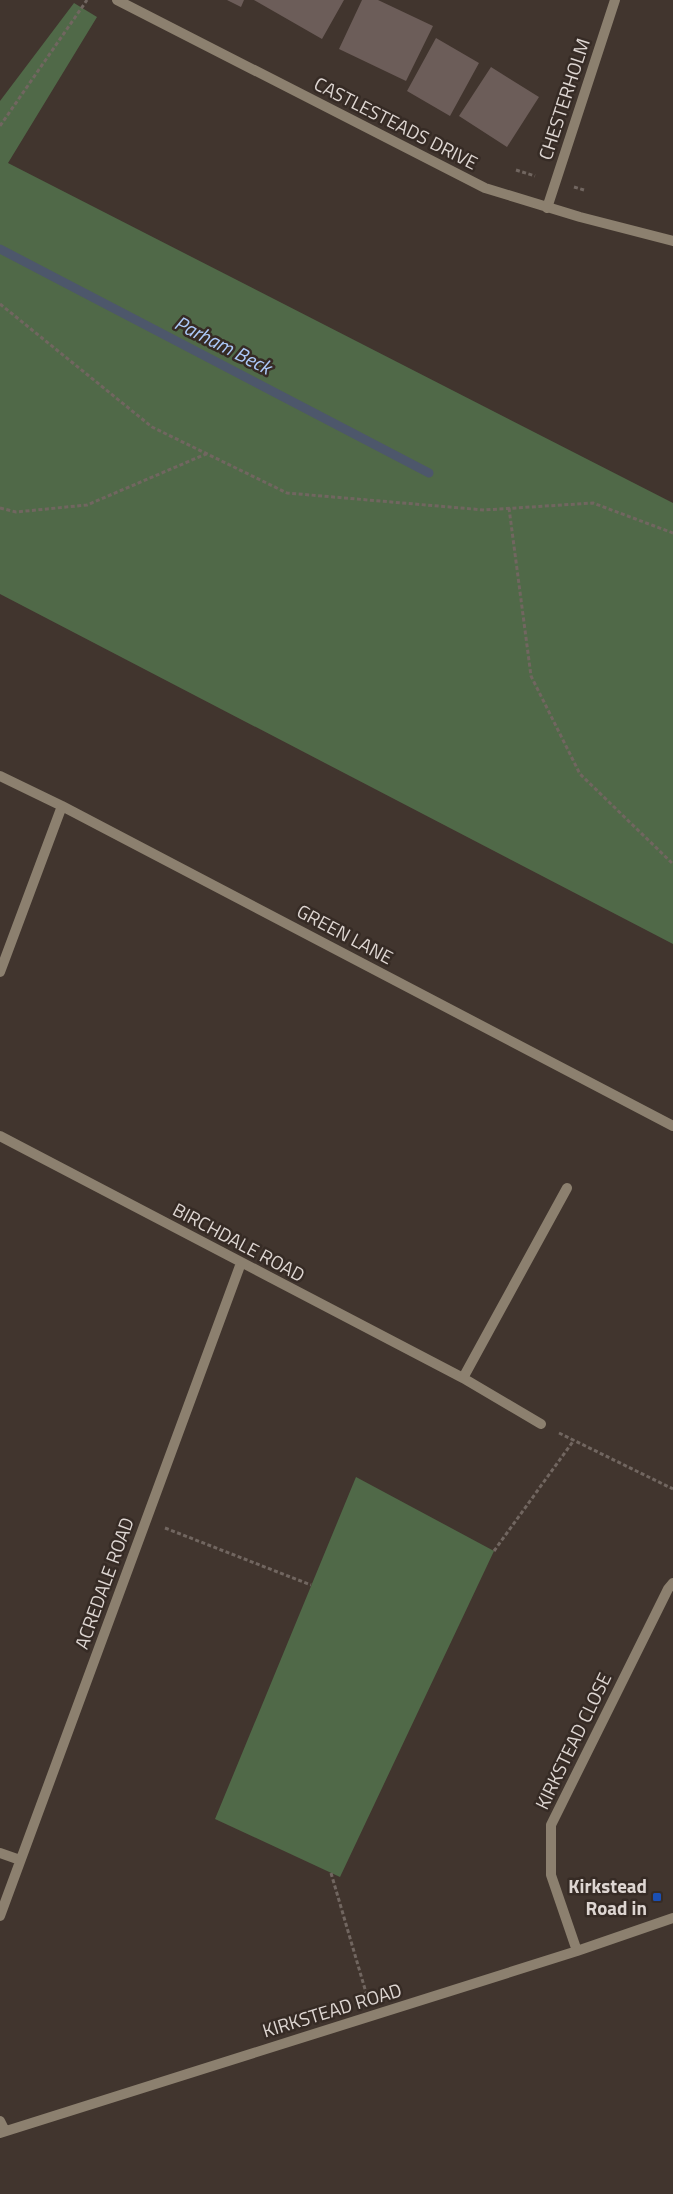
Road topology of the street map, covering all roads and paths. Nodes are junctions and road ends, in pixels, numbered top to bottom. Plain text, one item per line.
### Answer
1 (87, 0) edge
2 (117, 0) edge
3 (614, 0) edge
4 (0, 126) edge
5 (547, 208) junction
6 (673, 241) edge
7 (0, 304) edge
8 (206, 454) junction
9 (0, 508) edge
10 (509, 508) junction
11 (673, 533) edge
12 (0, 776) edge
13 (62, 806) junction
14 (673, 864) edge
15 (0, 972) edge
16 (673, 1126) edge
17 (0, 1136) edge
18 (567, 1188) dead end
19 (241, 1263) junction
20 (463, 1378) junction
21 (541, 1424) joint
22 (574, 1440) junction
23 (673, 1489) edge
24 (146, 1520) junction
25 (494, 1551) dead end
26 (673, 1583) edge
27 (311, 1585) dead end
28 (0, 1853) edge
29 (20, 1860) junction
30 (331, 1873) dead end
31 (0, 1916) edge
32 (673, 1918) edge
33 (578, 1951) junction
34 (372, 2016) junction
35 (0, 2120) edge
36 (3, 2132) edge

1 - 4 path
2 - 5 street, CASTLESTEADS DRIVE
3 - 5 street, CHESTERHOLM
5 - 6 street, CASTLESTEADS DRIVE
7 - 8 path
8 - 9 path
8 - 10 path
10 - 11 path
10 - 14 path
12 - 13 street, GREEN LANE
13 - 15 street
13 - 16 street, GREEN LANE
17 - 19 street, BIRCHDALE ROAD
18 - 20 street
19 - 20 street, BIRCHDALE ROAD
19 - 24 street, ACREDALE ROAD
20 - 21 street, BIRCHDALE ROAD
21 - 22 path
22 - 23 path
22 - 25 path
24 - 27 path
24 - 29 street, ACREDALE ROAD
26 - 33 street, KIRKSTEAD CLOSE
28 - 29 street
29 - 31 street, ACREDALE ROAD
30 - 34 path
32 - 33 street, KIRKSTEAD ROAD
33 - 34 street, KIRKSTEAD ROAD
34 - 36 street, KIRKSTEAD ROAD
35 - 36 street

